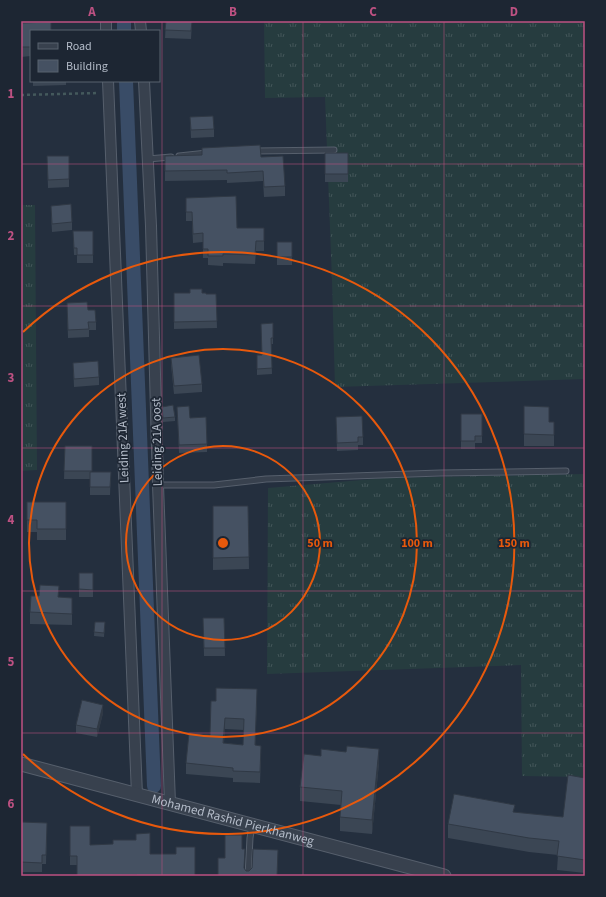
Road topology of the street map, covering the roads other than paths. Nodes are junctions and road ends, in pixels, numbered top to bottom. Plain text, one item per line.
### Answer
1 (108, 82) edge
2 (144, 82) edge
3 (334, 150) dead end
4 (247, 151) edge
5 (216, 152) edge
6 (148, 159) junction
7 (566, 471) dead end
8 (158, 486) junction
9 (21, 764) edge
10 (137, 795) junction
11 (170, 803) junction
12 (252, 825) junction
13 (248, 876) edge
14 (444, 876) edge

1 - 10 street, Leiding 21A west
2 - 6 street, Leiding 21A oost
3 - 4 lane
5 - 6 lane
6 - 8 street, Leiding 21A oost
7 - 8 lane
8 - 11 street, Leiding 21A oost
9 - 10 street, Mohamed Rashid Pierkhanweg
10 - 11 street, Mohamed Rashid Pierkhanweg
11 - 12 street, Mohamed Rashid Pierkhanweg
12 - 13 lane
12 - 14 street, Mohamed Rashid Pierkhanweg

